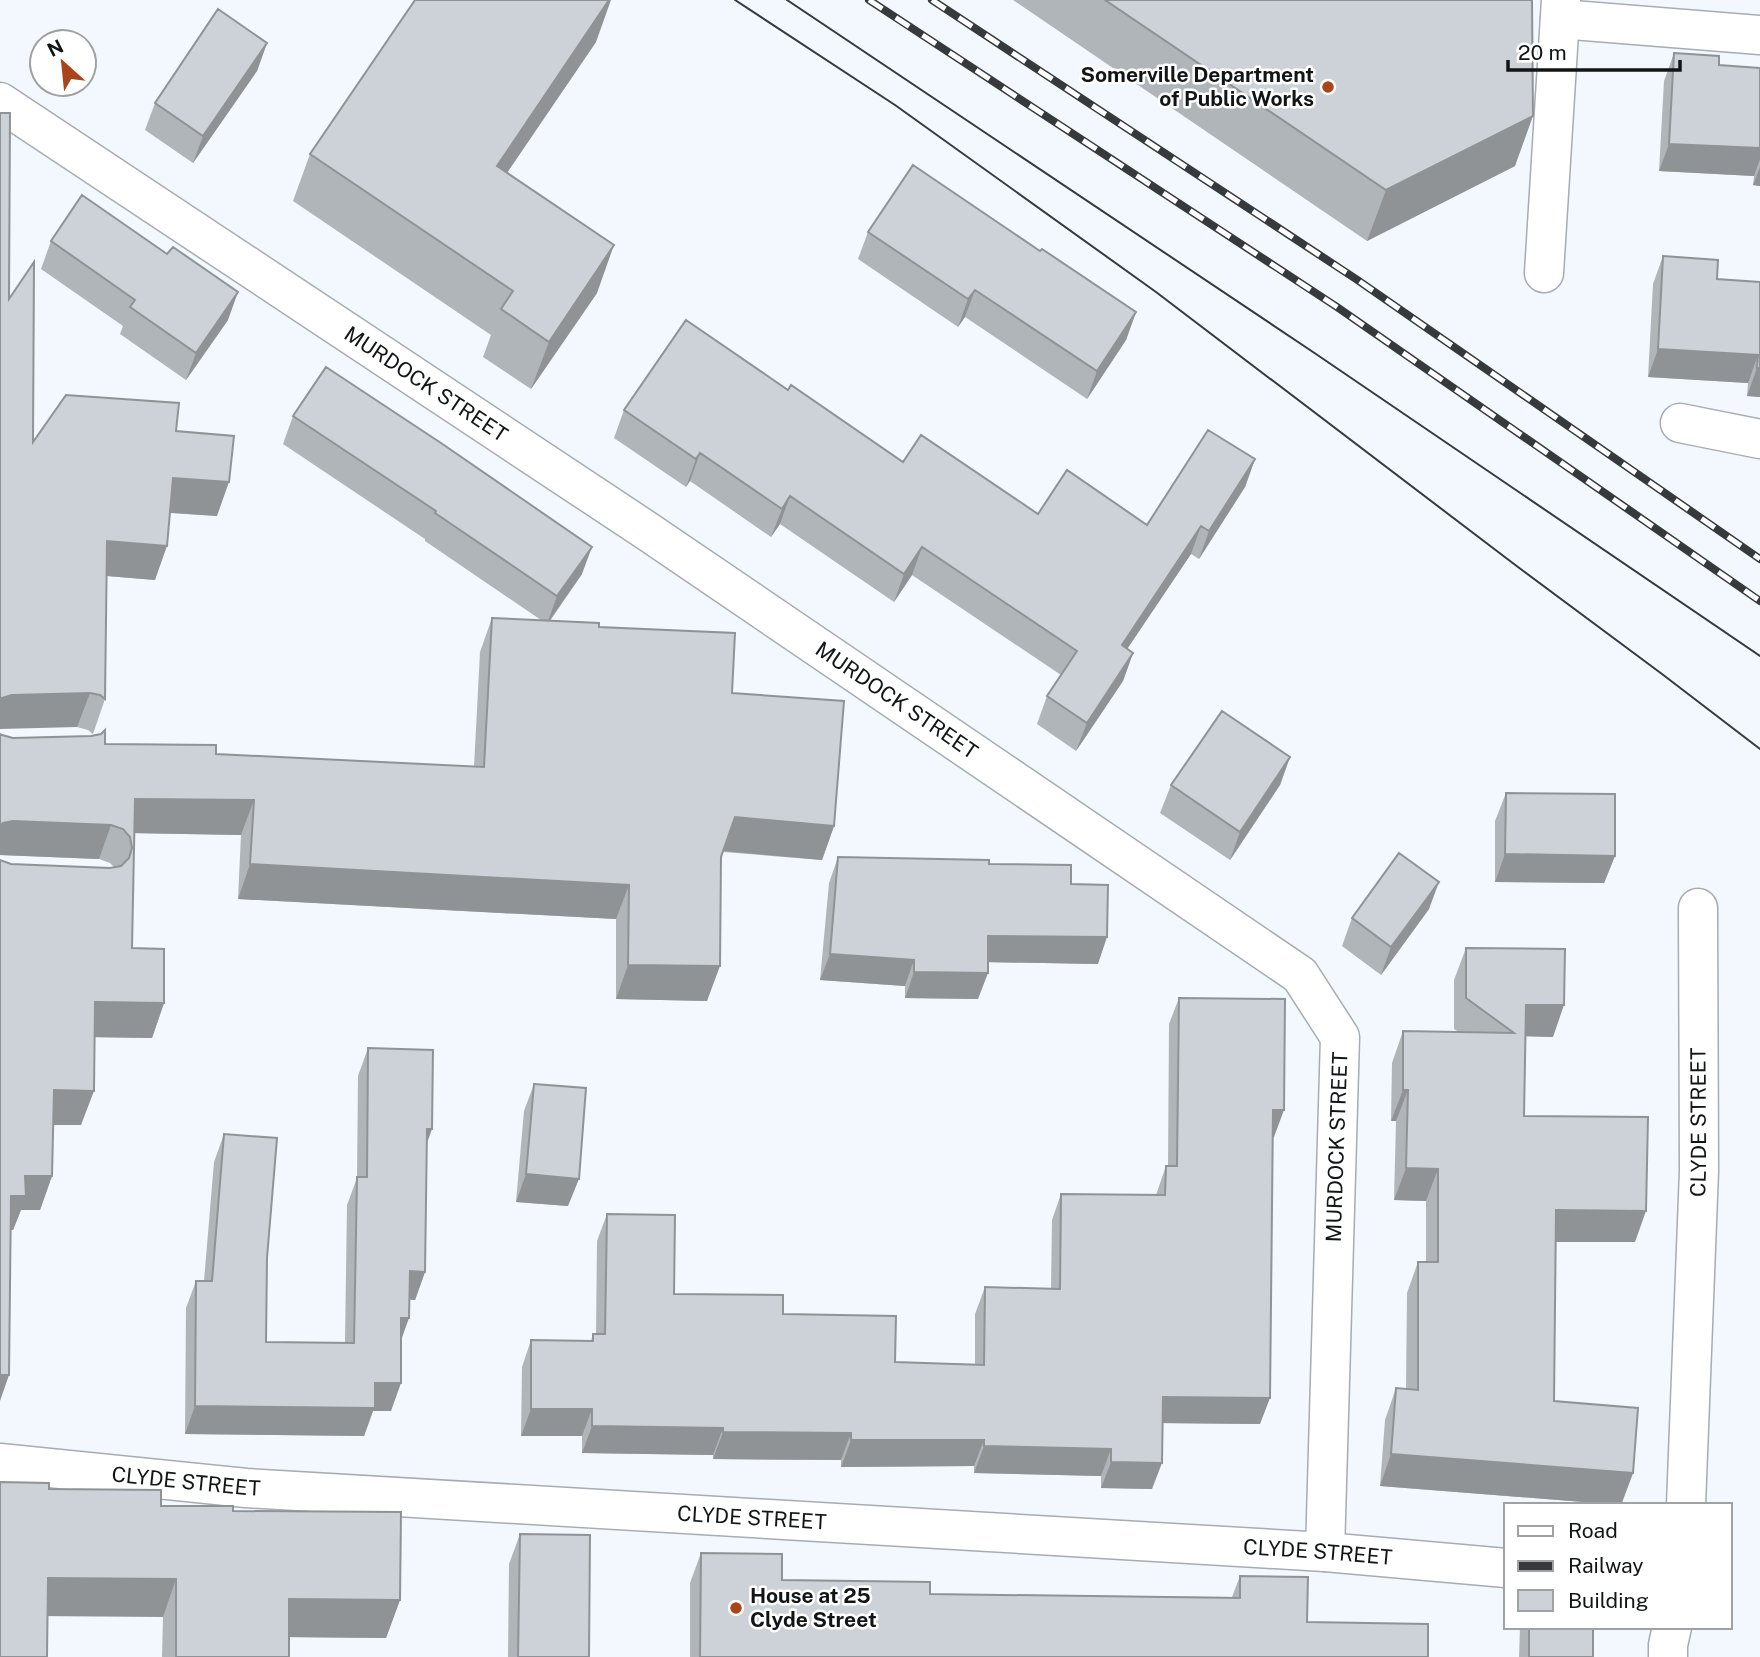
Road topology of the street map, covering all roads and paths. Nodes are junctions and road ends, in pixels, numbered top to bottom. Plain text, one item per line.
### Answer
1 (1560, 10) edge
2 (1760, 35) edge
3 (0, 102) edge
4 (1544, 273) dead end
5 (1680, 423) dead end
6 (1760, 439) edge
7 (1698, 908) dead end
8 (0, 1463) edge
9 (1686, 1503) edge
10 (1325, 1552) junction
11 (1504, 1569) edge
12 (1672, 1629) edge
13 (1668, 1657) edge

1 - 2 street
1 - 4 street
3 - 10 street, MURDOCK STREET
5 - 6 street
7 - 9 street, CLYDE STREET
8 - 10 street, CLYDE STREET
10 - 11 street, CLYDE STREET
12 - 13 street

